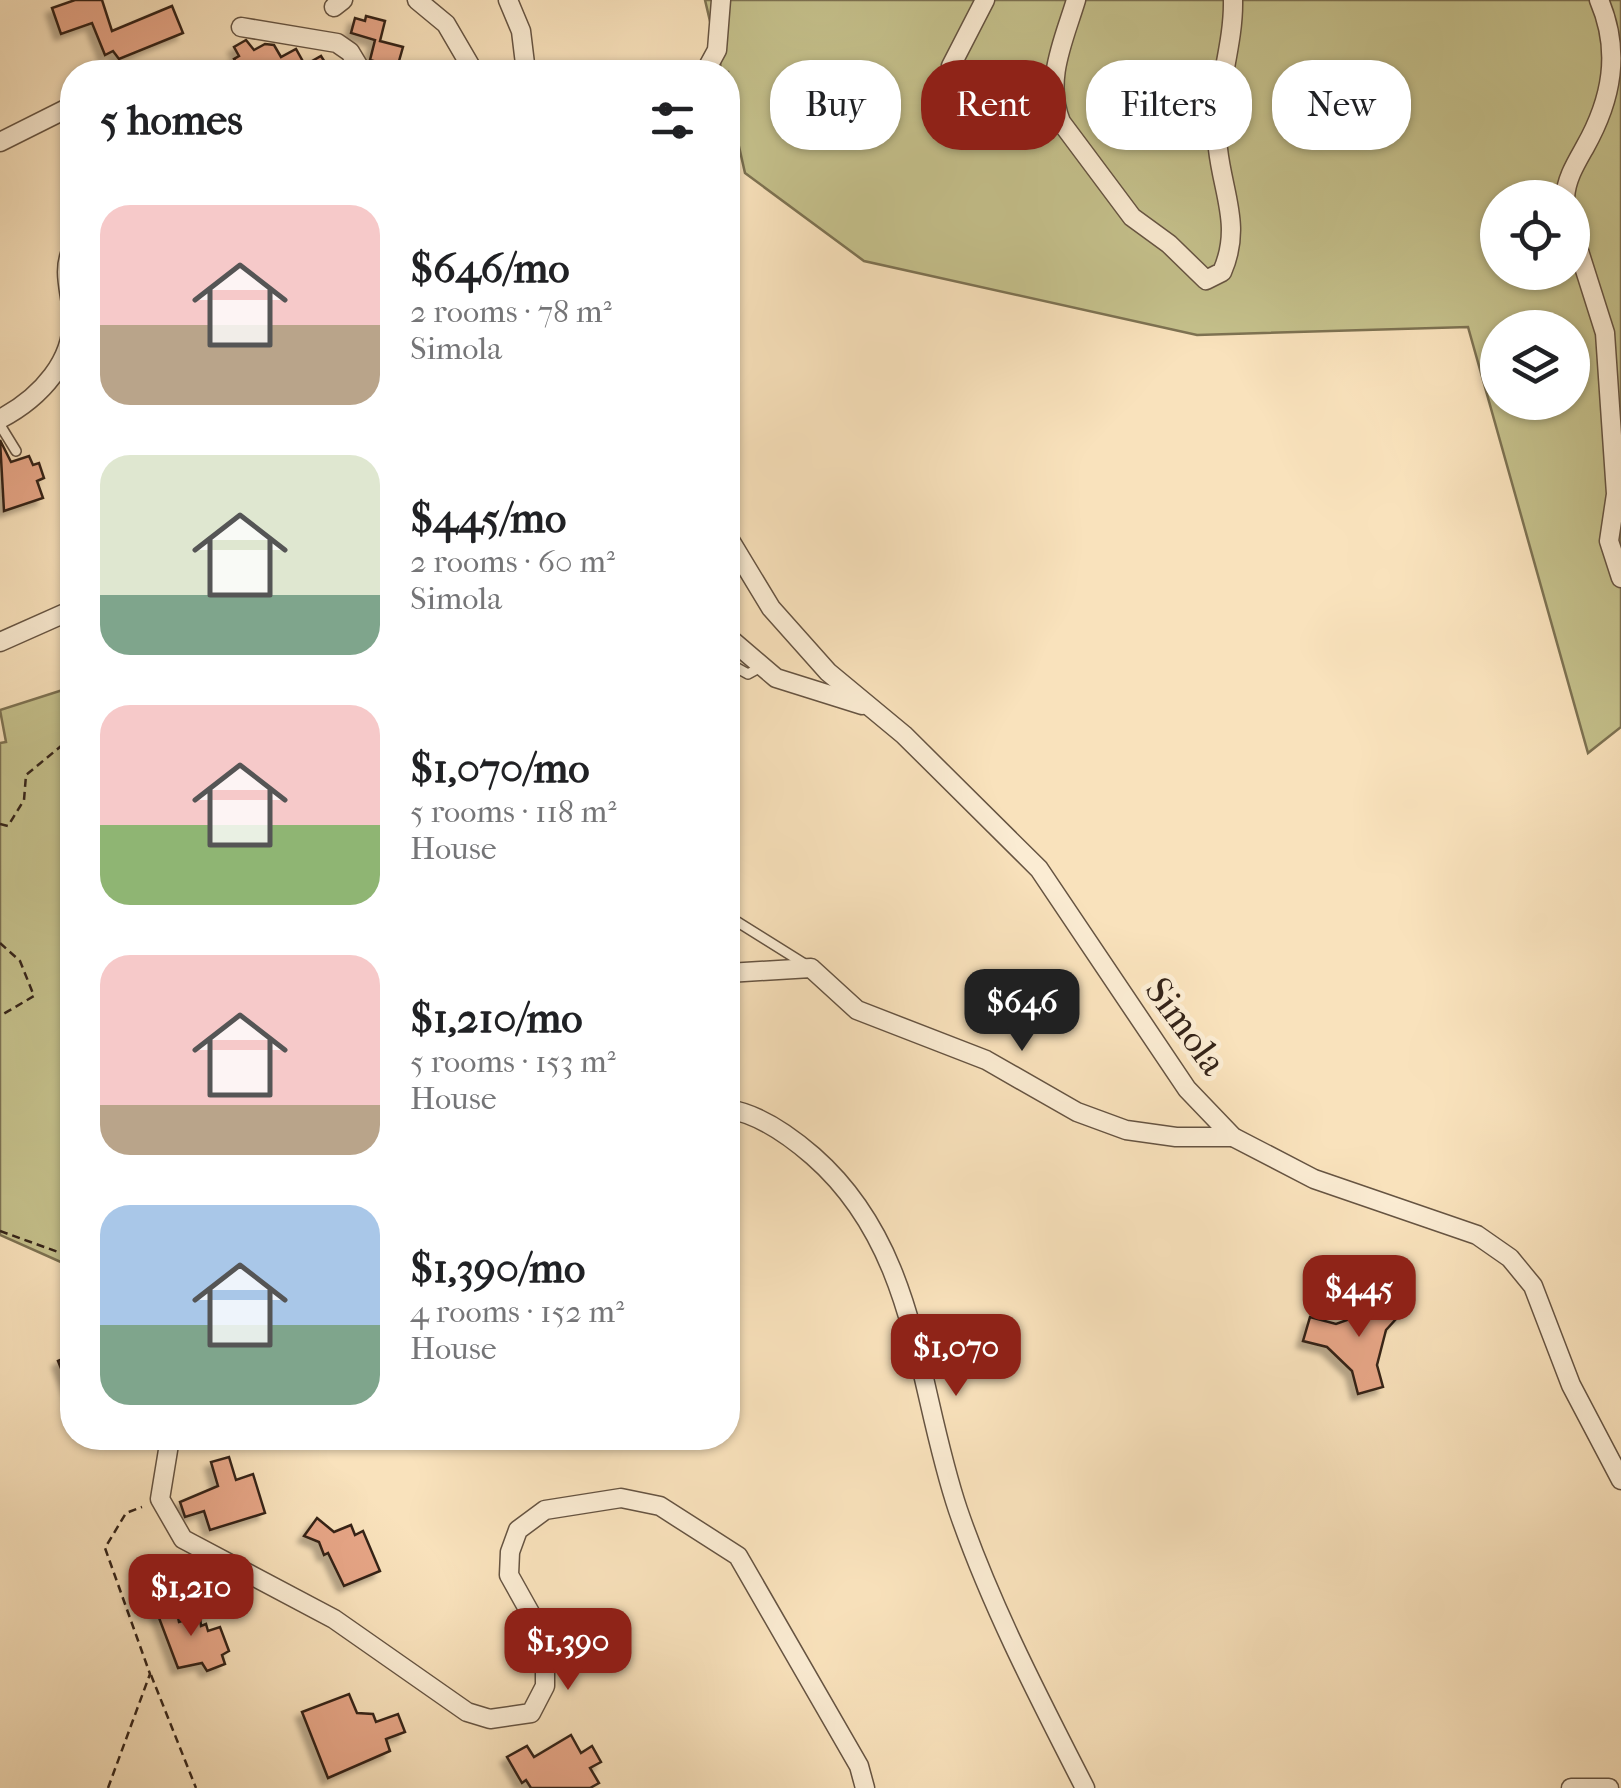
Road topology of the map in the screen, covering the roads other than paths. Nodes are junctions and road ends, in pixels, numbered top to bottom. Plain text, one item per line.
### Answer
1 (416, 0) edge
2 (508, 0) edge
3 (722, 0) edge
4 (985, 0) edge
5 (1076, 0) edge
6 (1233, 0) edge
7 (1599, 0) edge
8 (242, 27) dead end
9 (355, 60) edge
10 (467, 60) edge
11 (524, 60) edge
12 (712, 60) edge
13 (954, 60) edge
14 (60, 112) edge
15 (0, 142) edge
16 (1569, 180) edge
17 (1590, 285) edge
18 (60, 363) edge
19 (0, 422) edge
20 (16, 452) dead end
21 (740, 556) edge
22 (1621, 578) edge
23 (60, 615) edge
24 (0, 642) edge
25 (740, 648) edge
26 (759, 668) junction
27 (740, 670) edge
28 (871, 708) junction
29 (740, 924) edge
30 (810, 968) junction
31 (740, 972) edge
32 (740, 1112) edge
33 (1233, 1137) junction
34 (168, 1450) edge
35 (1621, 1480) edge
36 (866, 1788) edge
37 (1085, 1788) edge
38 (1571, 1788) edge
39 (1610, 1788) edge

1 - 10 street
2 - 11 street
3 - 12 street
4 - 13 street
5 - 6 street
7 - 16 street
8 - 9 street
14 - 15 street
17 - 22 street
18 - 19 street
19 - 20 lane
21 - 28 street, Simola
23 - 24 street
25 - 26 street
26 - 27 lane
26 - 28 street
28 - 33 street, Simola
29 - 30 lane
30 - 31 street
30 - 33 street
32 - 37 street
33 - 35 street, Simola
34 - 36 street
38 - 39 street

